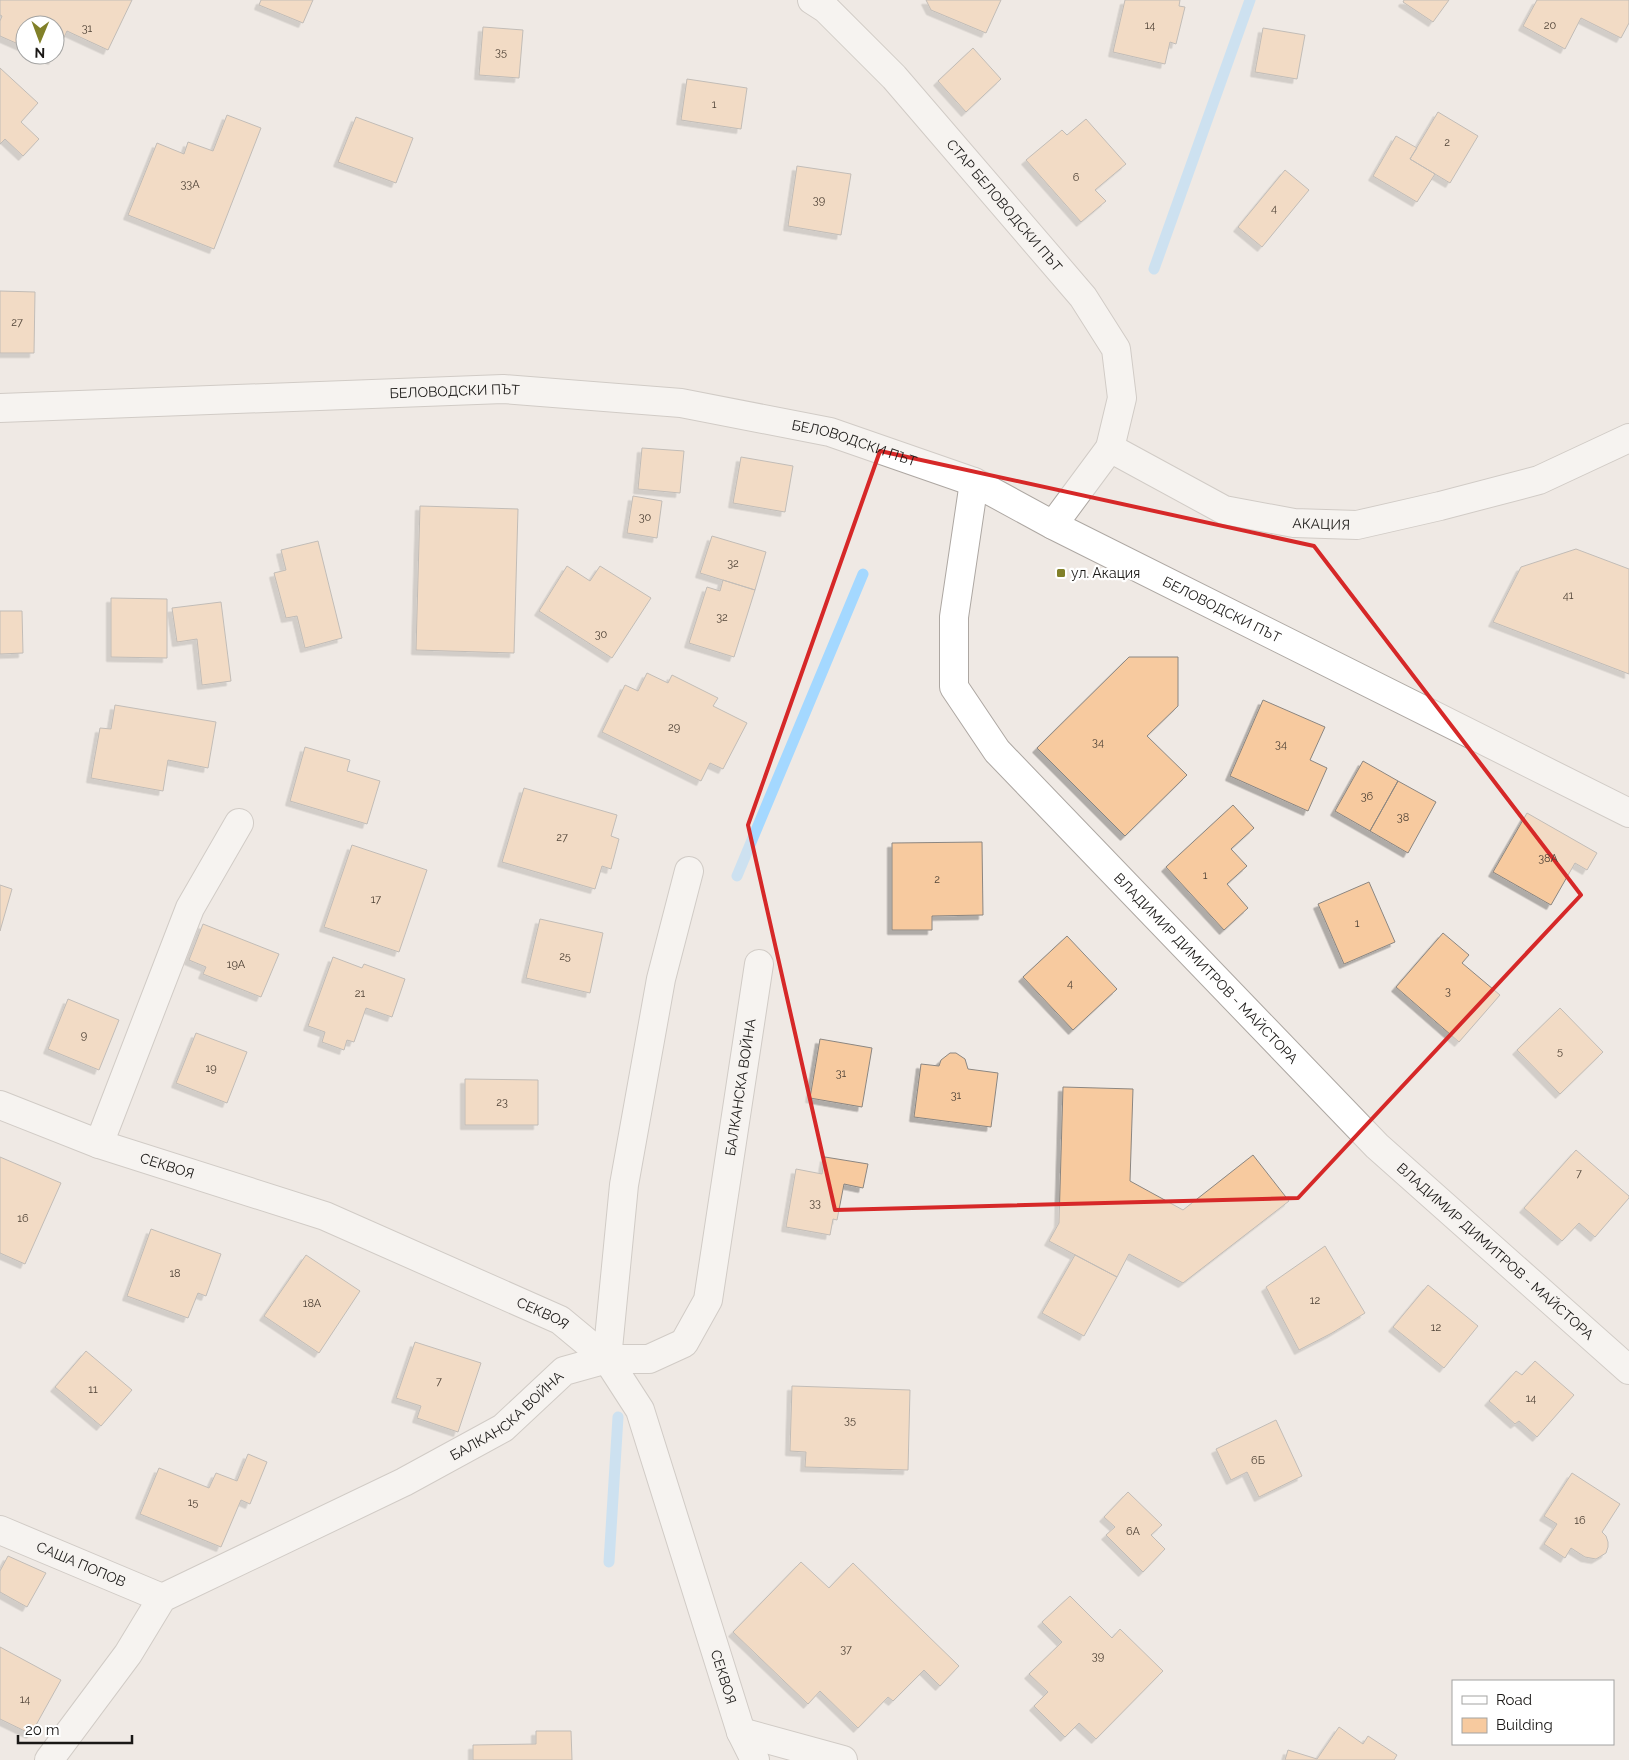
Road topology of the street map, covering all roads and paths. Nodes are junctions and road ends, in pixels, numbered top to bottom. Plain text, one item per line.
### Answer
1 (812, 0) edge
2 (0, 408) edge
3 (1629, 438) edge
4 (1110, 448) junction
5 (974, 482) junction
6 (1053, 525) junction
7 (1629, 813) edge
8 (239, 823) dead end
9 (690, 871) dead end
10 (759, 964) dead end
11 (0, 1105) edge
12 (99, 1144) junction
13 (607, 1359) junction
14 (1629, 1369) edge
15 (0, 1530) edge
16 (162, 1598) junction
17 (741, 1732) junction
18 (49, 1760) edge
19 (755, 1760) edge
20 (843, 1760) edge

1 - 4 street, СТАР БЕЛОВОДСКИ ПЪТ
2 - 5 street, БЕЛОВОДСКИ ПЪТ
3 - 4 street, АКАЦИЯ
4 - 6 street
5 - 6 street, БЕЛОВОДСКИ ПЪТ
5 - 14 street, ВЛАДИМИР ДИМИТРОВ - МАЙСТОРА
6 - 7 street, БЕЛОВОДСКИ ПЪТ
8 - 12 street
9 - 13 street
10 - 13 street, БАЛКАНСКА ВОЙНА
11 - 12 street, СЕКВОЯ
12 - 13 street, СЕКВОЯ
13 - 16 street, БАЛКАНСКА ВОЙНА
13 - 17 street, СЕКВОЯ
15 - 16 street, САША ПОПОВ
16 - 18 street
17 - 19 street
17 - 20 street

